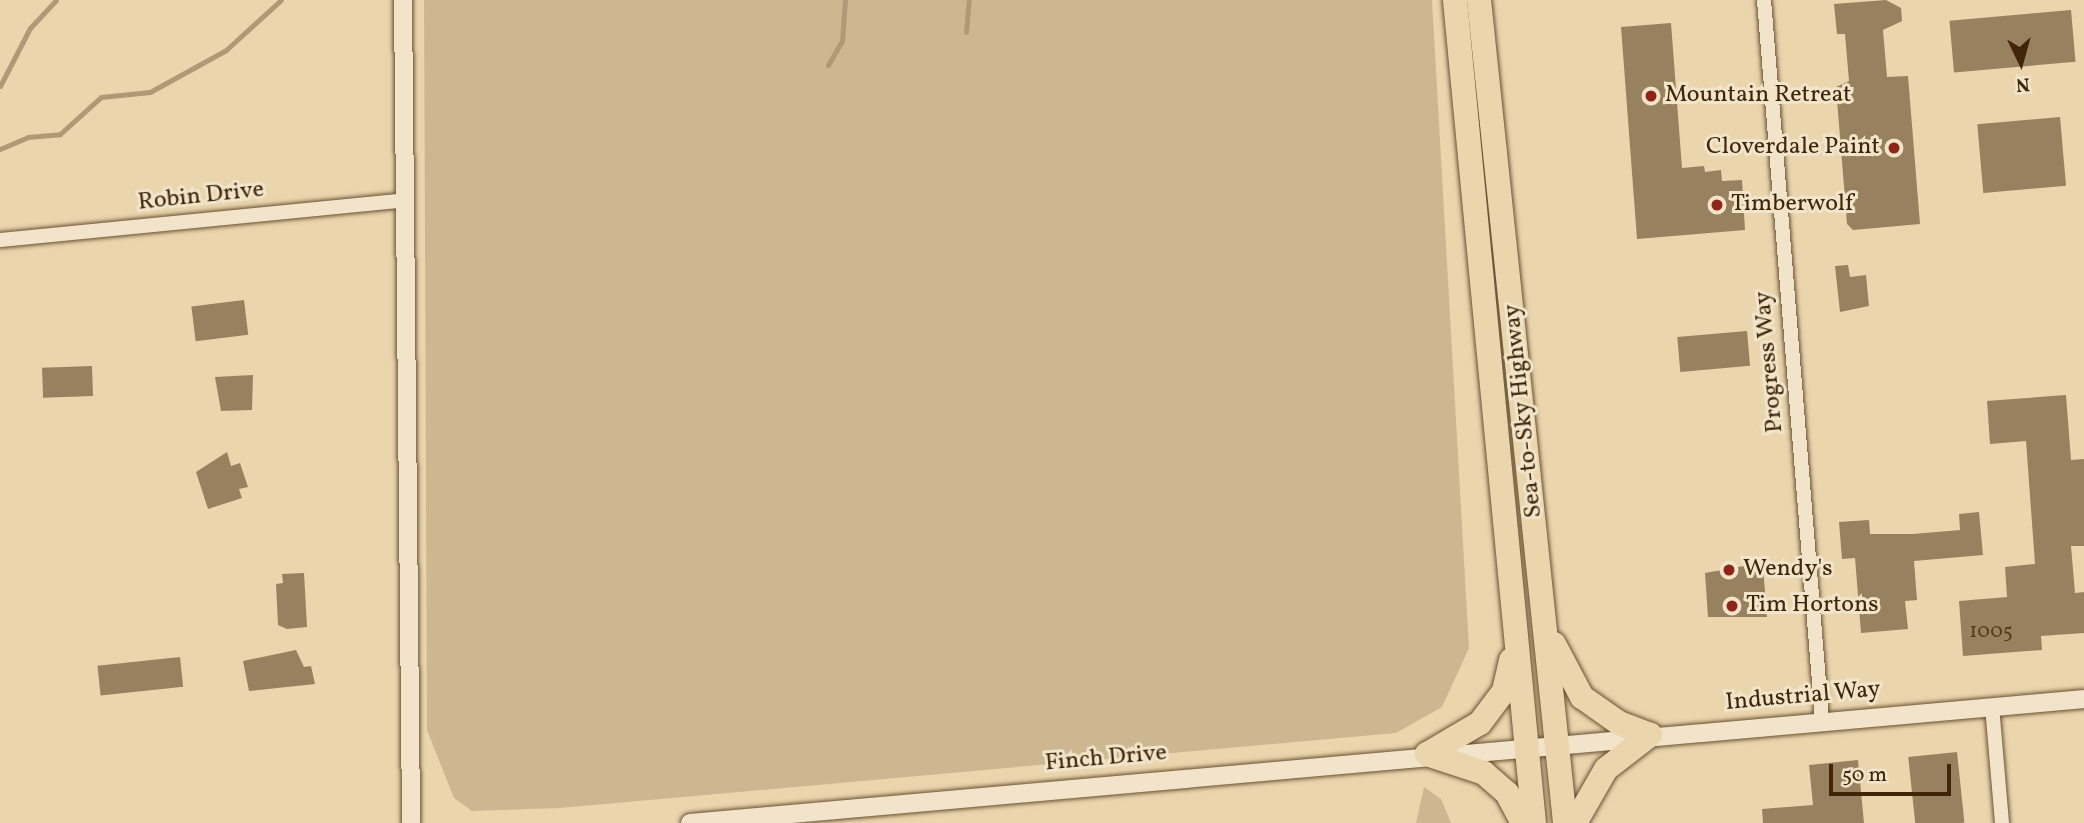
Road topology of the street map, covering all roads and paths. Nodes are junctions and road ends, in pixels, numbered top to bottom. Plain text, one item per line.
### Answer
1 (403, 0) edge
2 (1455, 0) edge
3 (1479, 0) edge
4 (1764, 0) edge
5 (406, 200) junction
6 (0, 240) edge
7 (1544, 613) junction
8 (1515, 628) junction
9 (2084, 699) edge
10 (1993, 706) junction
11 (1822, 720) junction
12 (1650, 735) junction
13 (1556, 743) junction
14 (1526, 746) junction
15 (1427, 754) junction
16 (411, 823) edge
17 (691, 823) edge
18 (1523, 823) edge
19 (1534, 823) edge
20 (1565, 823) edge
21 (1575, 823) edge
22 (2001, 823) edge

1 - 5 street
2 - 8 highway, Sea-to-Sky Highway
3 - 7 highway, Sea-to-Sky Highway
4 - 11 street, Progress Way
5 - 6 street, Robin Drive
5 - 16 street
7 - 12 highway
7 - 13 highway, Sea-to-Sky Highway
8 - 14 highway, Sea-to-Sky Highway
8 - 15 highway
9 - 10 street, Industrial Way
10 - 11 street, Industrial Way
10 - 22 street
11 - 12 street, Industrial Way
12 - 13 street, Industrial Way
12 - 21 highway
13 - 14 street, Industrial Way
13 - 20 highway, Sea-to-Sky Highway
14 - 15 street, Finch Drive
14 - 19 highway, Sea-to-Sky Highway
15 - 17 street, Finch Drive
15 - 18 highway

